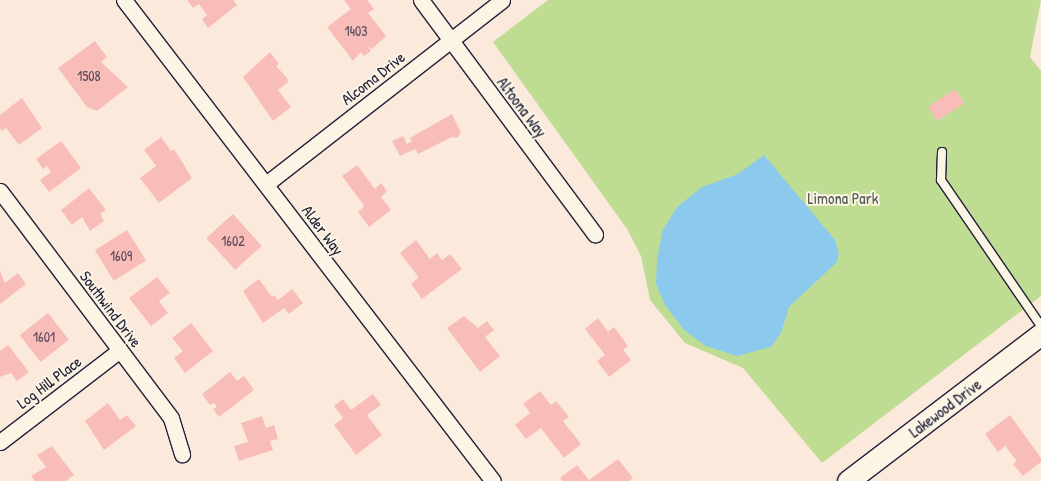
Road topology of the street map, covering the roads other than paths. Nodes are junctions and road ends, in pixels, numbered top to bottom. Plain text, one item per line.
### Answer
1 (124, 0) edge
2 (421, 0) edge
3 (502, 0) edge
4 (450, 40) junction
5 (942, 152) dead end
6 (266, 184) junction
7 (0, 191) edge
8 (595, 234) dead end
9 (1041, 326) edge
10 (1041, 334) edge
11 (120, 350) junction
12 (0, 442) edge
13 (182, 454) dead end
14 (493, 481) edge
15 (848, 481) edge

1 - 6 street, Alder Way
2 - 4 street, Altoona Way
3 - 4 street, Alcoma Drive
4 - 6 street, Alcoma Drive
4 - 8 street, Altoona Way
5 - 9 lane
6 - 14 street, Alder Way
7 - 11 street, Southwind Drive
10 - 15 street, Lakewood Drive
11 - 12 street, Log Hill Place
11 - 13 street, Southwind Drive

